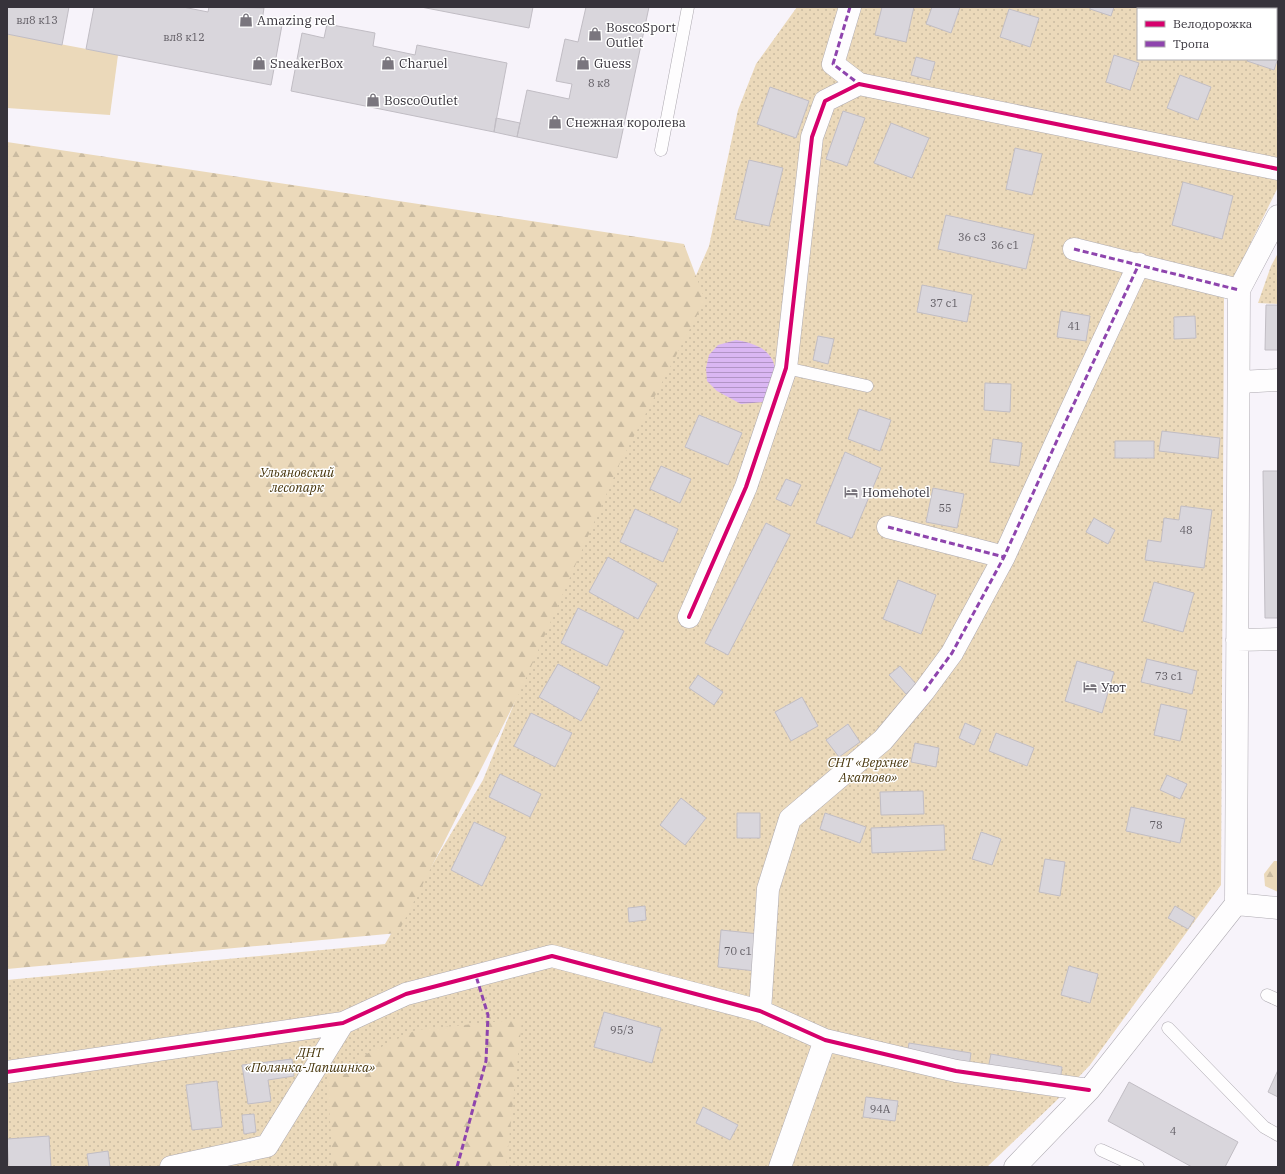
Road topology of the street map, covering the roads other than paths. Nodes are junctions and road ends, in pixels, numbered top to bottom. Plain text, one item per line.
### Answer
1 (688, 7) edge
2 (850, 7) edge
3 (859, 84) junction
4 (661, 150) dead end
5 (1278, 169) edge
6 (1278, 216) edge
7 (1074, 249) dead end
8 (1139, 264) junction
9 (1239, 290) junction
10 (786, 368) junction
11 (1278, 380) edge
12 (1239, 382) junction
13 (867, 386) dead end
14 (888, 527) dead end
15 (1004, 557) junction
16 (689, 617) dead end
17 (1278, 639) edge
18 (1237, 640) junction
19 (1236, 904) junction
20 (1278, 908) edge
21 (760, 1011) junction
22 (344, 1023) junction
23 (1168, 1028) dead end
24 (825, 1040) junction
25 (7, 1072) edge
26 (1089, 1090) junction
27 (1278, 1135) edge
28 (1101, 1150) dead end
29 (171, 1167) edge
30 (780, 1167) edge
31 (1015, 1167) edge
32 (1138, 1167) edge

1 - 4 lane
2 - 3 street
3 - 5 street
3 - 10 street
6 - 9 street
7 - 8 street
8 - 9 street
8 - 15 street
9 - 12 street
10 - 13 lane
10 - 16 street
11 - 12 street
12 - 18 street
14 - 15 street
15 - 21 street
17 - 18 street
18 - 19 street
19 - 20 street
19 - 26 street
21 - 22 street
21 - 24 street
22 - 25 street
22 - 29 street
23 - 27 lane
24 - 26 street
24 - 30 street
26 - 31 street
28 - 32 lane

